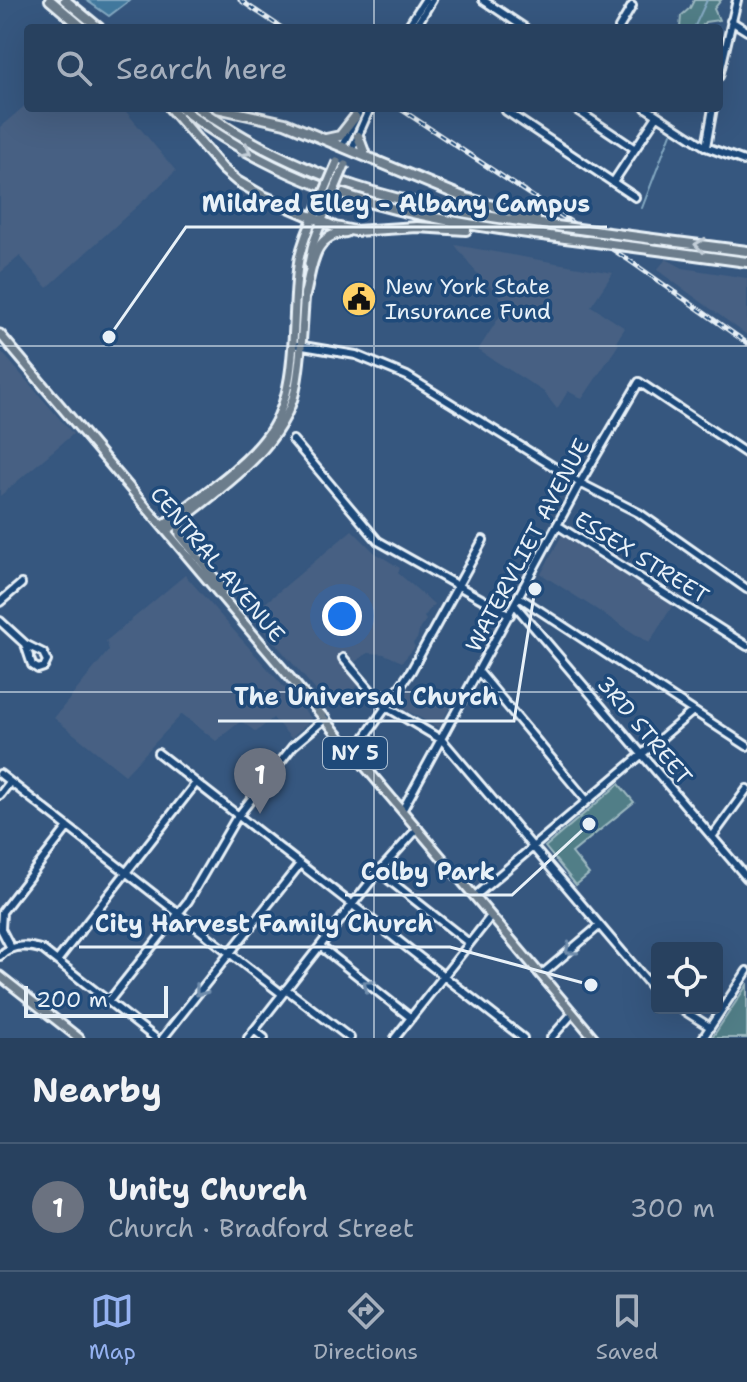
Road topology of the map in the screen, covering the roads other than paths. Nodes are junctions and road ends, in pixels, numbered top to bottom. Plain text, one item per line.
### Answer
1 (50, 0) edge
2 (65, 0) edge
3 (425, 0) edge
4 (432, 0) edge
5 (483, 0) edge
6 (737, 0) edge
7 (632, 6) dead end
8 (731, 21) junction
9 (78, 24) edge
10 (94, 24) edge
11 (410, 24) edge
12 (417, 24) edge
13 (519, 24) edge
14 (621, 24) edge
15 (747, 31) edge
16 (723, 58) edge
17 (174, 112) edge
18 (187, 112) edge
19 (205, 112) edge
20 (237, 112) edge
21 (358, 112) edge
22 (368, 112) edge
23 (509, 112) edge
24 (580, 112) edge
25 (652, 112) edge
26 (712, 112) edge
27 (657, 116) junction
28 (355, 117) junction
29 (358, 136) junction
30 (318, 137) junction
31 (706, 147) junction
32 (347, 148) junction
33 (635, 149) junction
34 (367, 156) junction
35 (747, 162) edge
36 (614, 181) junction
37 (635, 197) dead end
38 (317, 220) junction
39 (564, 227) junction
40 (370, 230) junction
41 (547, 235) junction
42 (747, 251) edge
43 (747, 262) edge
44 (305, 295) junction
45 (0, 334) edge
46 (296, 344) junction
47 (293, 440) dead end
48 (747, 454) edge
49 (219, 481) junction
50 (580, 483) junction
51 (139, 499) junction
52 (189, 514) junction
53 (557, 525) junction
54 (164, 528) junction
55 (483, 540) dead end
56 (21, 584) dead end
57 (457, 585) junction
58 (747, 589) edge
59 (221, 596) junction
60 (517, 601) junction
61 (0, 602) edge
62 (510, 615) junction
63 (0, 621) edge
64 (25, 644) dead end
65 (747, 646) edge
66 (343, 658) dead end
67 (479, 672) junction
68 (387, 707) junction
69 (693, 711) junction
70 (326, 718) junction
71 (442, 740) junction
72 (747, 746) edge
73 (158, 753) dead end
74 (354, 753) junction
75 (643, 755) junction
76 (0, 774) edge
77 (10, 782) junction
78 (196, 783) junction
79 (747, 789) edge
80 (0, 795) edge
81 (587, 801) junction
82 (403, 809) junction
83 (238, 816) junction
84 (68, 827) junction
85 (418, 828) junction
86 (712, 837) junction
87 (533, 847) junction
88 (300, 864) junction
89 (125, 872) junction
90 (379, 872) junction
91 (747, 878) edge
92 (475, 896) junction
93 (352, 905) junction
94 (178, 914) junction
95 (491, 916) junction
96 (599, 926) junction
97 (469, 943) junction
98 (320, 946) junction
99 (11, 948) junction
100 (229, 954) junction
101 (0, 956) edge
102 (57, 961) junction
103 (747, 972) edge
104 (541, 975) junction
105 (0, 976) edge
106 (443, 976) junction
107 (651, 986) edge
108 (284, 992) junction
109 (109, 1001) junction
110 (573, 1013) junction
111 (689, 1014) edge
112 (411, 1018) junction
113 (710, 1027) junction
114 (254, 1030) junction
115 (79, 1038) edge
116 (155, 1038) edge
117 (163, 1038) edge
118 (248, 1038) edge
119 (264, 1038) edge
120 (350, 1038) edge
121 (395, 1038) edge
122 (523, 1038) edge
123 (551, 1038) edge
124 (594, 1038) edge
125 (703, 1038) edge

1 - 9 highway
2 - 10 highway
3 - 11 street
4 - 12 street
5 - 13 street
6 - 8 street
7 - 14 street
8 - 15 street
8 - 16 street
17 - 38 highway
18 -> 41 highway
19 - 39 highway
20 - 30 highway
21 - 28 street
22 - 29 street
23 - 36 street
24 - 33 street
25 - 27 street
26 - 31 street
27 - 31 street
27 - 33 street
28 - 30 highway
28 - 32 street
29 - 32 street
29 - 34 highway
30 - 32 highway
31 - 35 street
32 - 34 highway
32 - 38 main road, bridge
33 - 36 street
34 - 39 highway
36 - 37 street
38 - 40 highway
38 - 44 main road
38 - 46 main road
42 -> 39 highway, bridge
40 - 41 highway
40 - 44 highway
41 - 43 highway, bridge
44 - 46 main road
45 - 51 main road, CENTRAL AVENUE / NY 5
46 - 49 main road
46 - 50 street
46 - 52 main road
47 - 57 street
48 - 50 street, WATERVLIET AVENUE
49 - 51 main road
49 - 54 main road
50 - 53 street, WATERVLIET AVENUE
50 - 58 street
51 - 54 main road, CENTRAL AVENUE / NY 5
52 - 54 main road
52 - 59 main road
53 - 60 street, WATERVLIET AVENUE
53 - 65 street, ESSEX STREET
54 - 59 main road, CENTRAL AVENUE / NY 5
55 - 57 street
56 - 61 street
57 - 62 street
57 - 68 street
59 - 70 main road, CENTRAL AVENUE / NY 5
60 - 62 street, WATERVLIET AVENUE
60 - 69 street
60 - 75 street, 3RD STREET
62 - 67 street, WATERVLIET AVENUE
63 - 64 street
66 - 68 street
67 - 71 street, WATERVLIET AVENUE
67 - 81 street
68 - 71 street
68 - 74 street
69 - 72 street
69 - 75 street
70 - 74 main road, CENTRAL AVENUE / NY 5
70 - 83 street
71 - 82 street, WATERVLIET AVENUE
71 - 87 street
73 - 78 street
74 - 82 main road, CENTRAL AVENUE / NY 5
75 - 81 street
75 - 86 street, 3RD STREET
76 - 77 street
77 - 80 street
77 - 84 street
78 - 83 street
78 - 89 street
79 - 86 street
81 - 87 street
82 - 85 main road, CENTRAL AVENUE / NY 5
83 - 88 street
83 - 94 street
84 - 89 street
84 - 99 street
85 - 90 street
85 - 92 main road, CENTRAL AVENUE / NY 5
86 - 91 street, 3RD STREET
87 - 92 street
87 - 96 street
88 - 93 street
88 - 100 street
89 - 94 street
89 - 102 street
90 - 93 street
90 - 97 street
92 - 95 main road, CENTRAL AVENUE / NY 5
93 - 98 street
93 - 106 street
94 - 100 street
94 - 109 street
95 - 97 street
95 - 104 main road, CENTRAL AVENUE / NY 5
96 -> 104 street
96 - 107 street
97 - 106 street
98 - 108 street
112 -> 98 street
99 - 101 street
99 - 102 street
100 - 108 street
100 -> 117 street
102 - 109 street
103 - 113 street
104 - 110 main road, CENTRAL AVENUE / NY 5
105 - 115 main road
106 - 112 street
106 - 122 street
108 - 114 street
108 - 120 street
109 - 116 street
110 - 123 street
110 - 124 main road, CENTRAL AVENUE / NY 5
111 - 113 street
112 - 121 street
113 - 125 street
114 - 118 street
114 - 119 street

